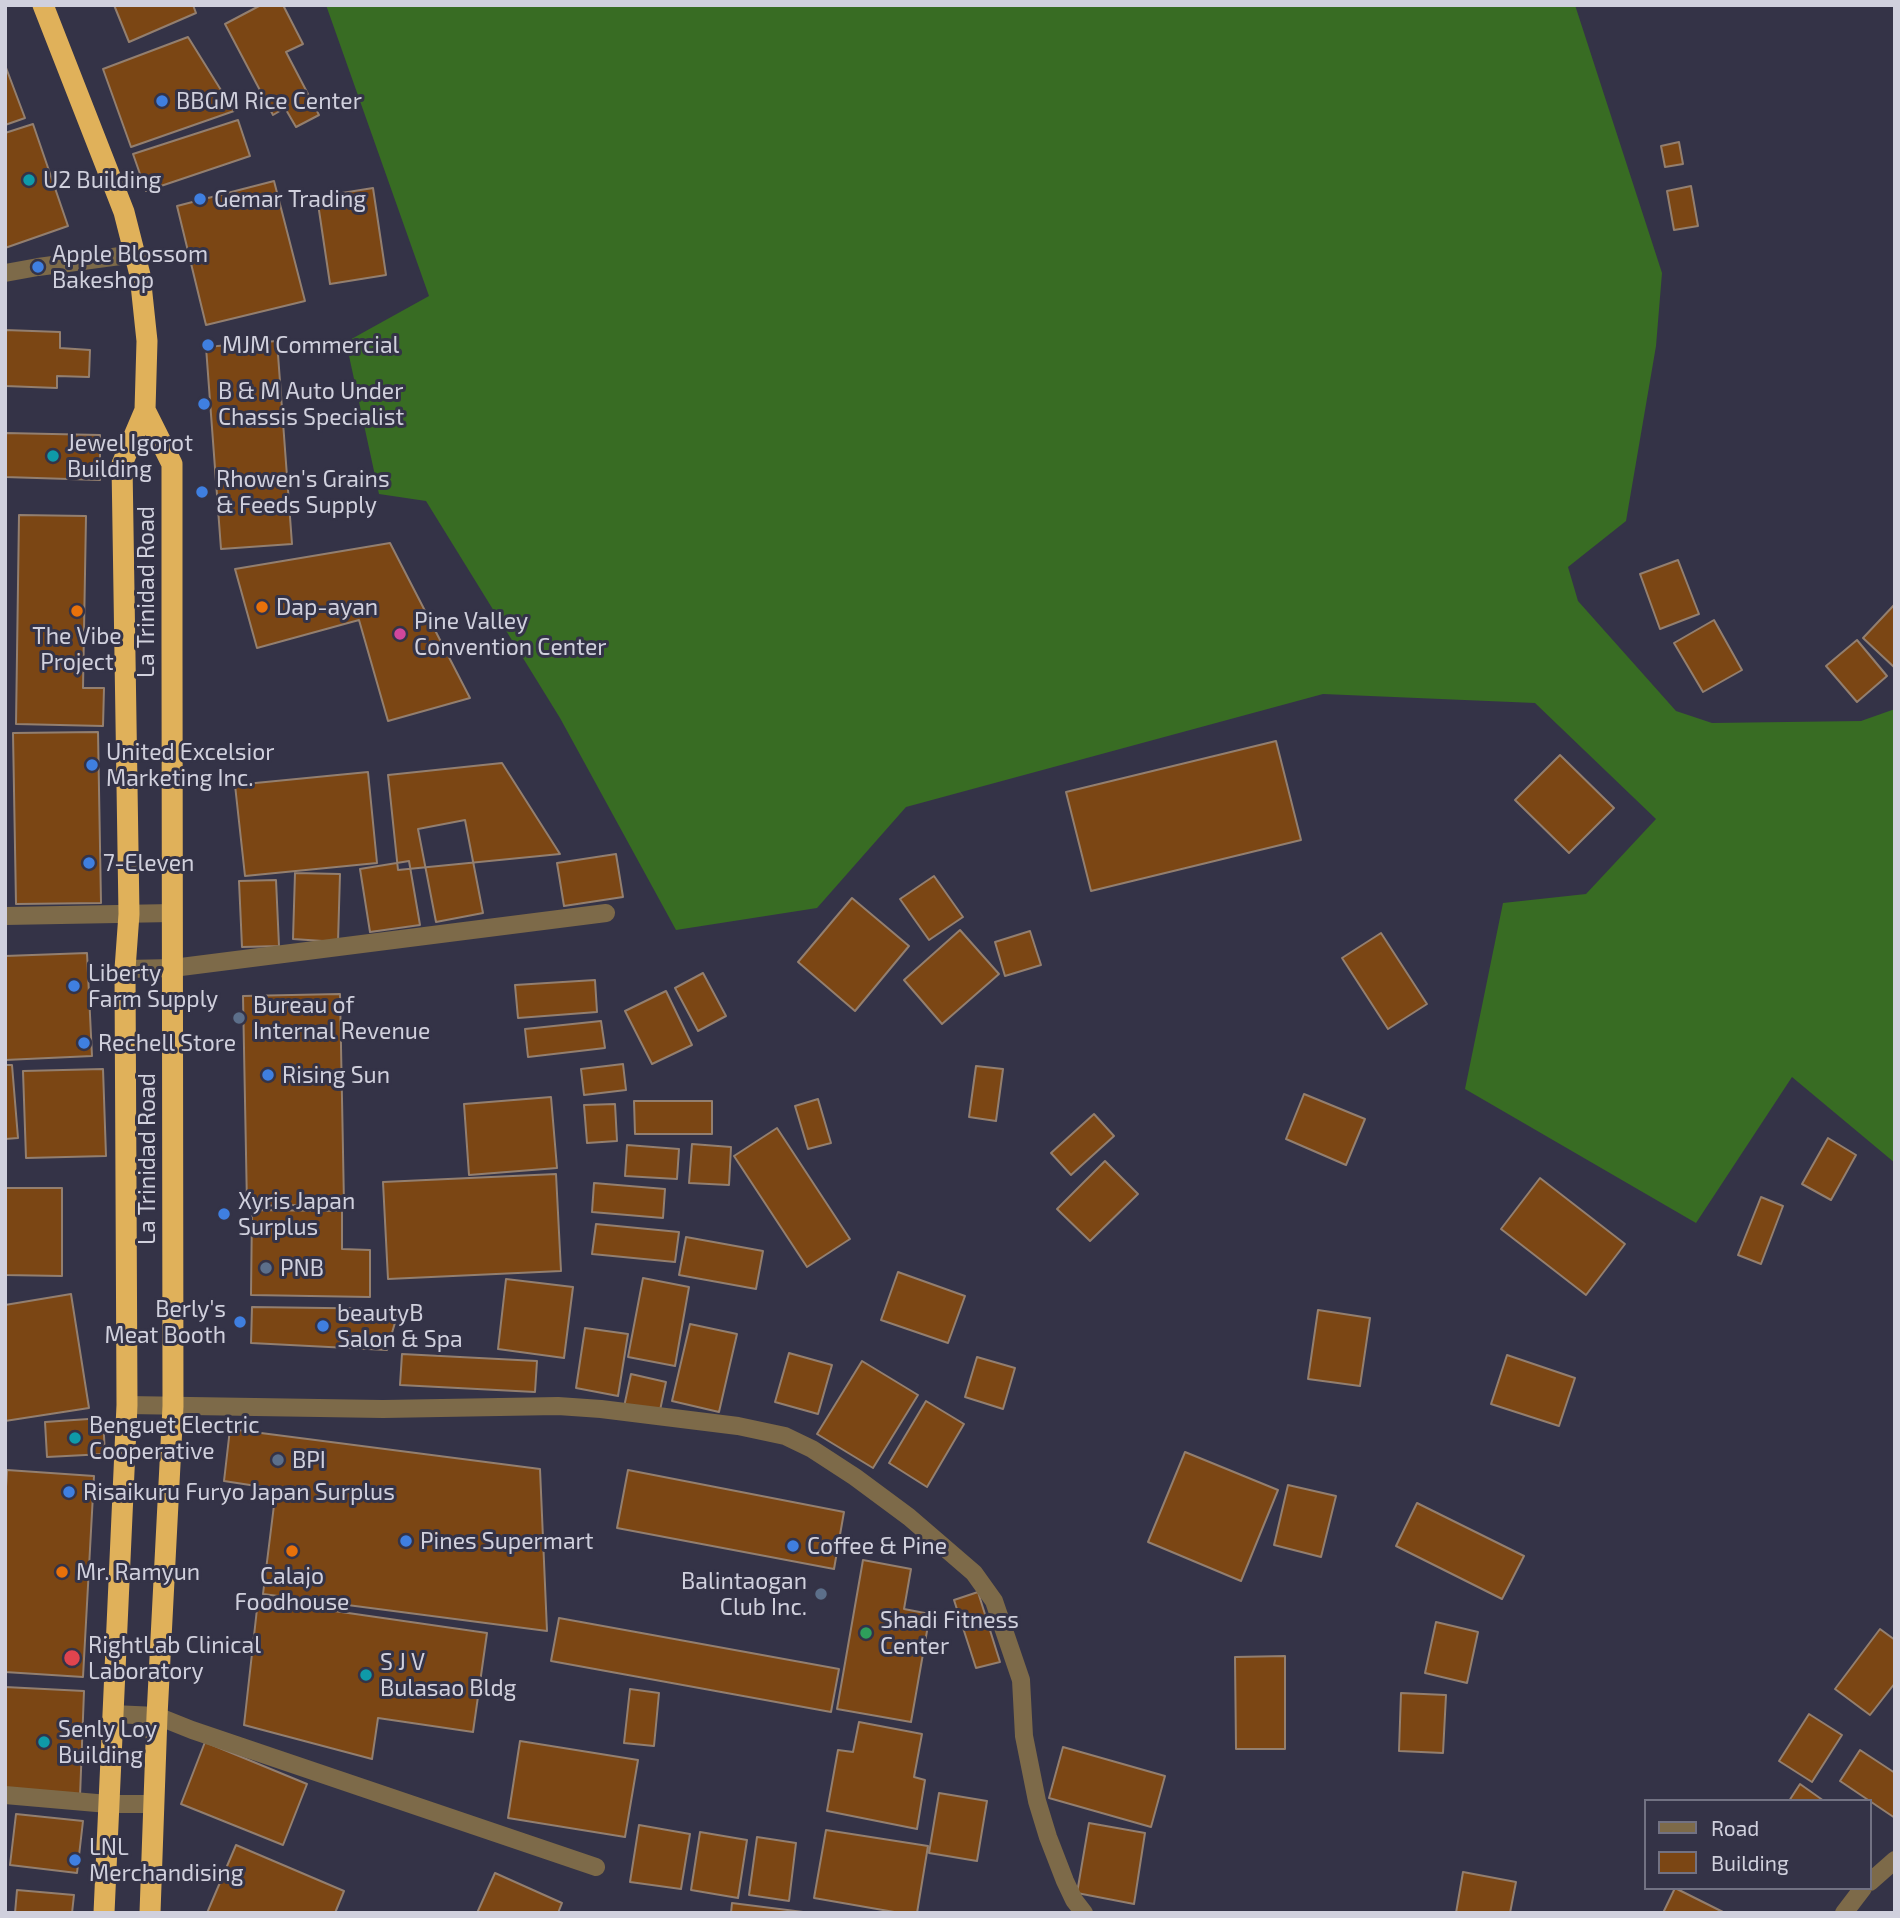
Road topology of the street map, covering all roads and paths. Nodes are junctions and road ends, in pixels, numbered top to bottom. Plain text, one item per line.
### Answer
1 (43, 5) edge
2 (135, 254) junction
3 (5, 273) edge
4 (145, 410) junction
5 (173, 913) junction
6 (606, 913) dead end
7 (129, 914) junction
8 (5, 916) edge
9 (173, 968) junction
10 (125, 969) junction
11 (127, 1405) junction
12 (173, 1406) junction
13 (113, 1714) junction
14 (157, 1716) junction
15 (5, 1795) edge
16 (108, 1804) junction
17 (154, 1804) junction
18 (1895, 1860) edge
19 (596, 1867) dead end
20 (1872, 1880) edge
21 (1861, 1890) edge
22 (104, 1913) edge
23 (150, 1913) edge
24 (1084, 1913) edge
25 (1844, 1913) edge

1 - 2 highway, La Trinidad Road
2 - 3 street
2 - 4 highway, La Trinidad Road
4 - 5 highway, La Trinidad Road
4 - 7 highway, La Trinidad Road
5 - 7 street
5 - 9 highway, La Trinidad Road
6 - 9 street
7 - 8 street
7 - 10 highway, La Trinidad Road
9 - 10 street
9 - 12 highway, La Trinidad Road
10 - 11 highway, La Trinidad Road
11 - 12 street
11 - 13 highway, La Trinidad Road
12 - 14 highway, La Trinidad Road
12 - 24 street
13 - 14 street
13 - 16 highway, La Trinidad Road
14 - 17 highway, La Trinidad Road
14 - 19 street
15 - 16 street
16 - 17 street
16 - 22 highway, La Trinidad Road
17 - 23 highway, La Trinidad Road
18 - 20 street
21 - 25 street

